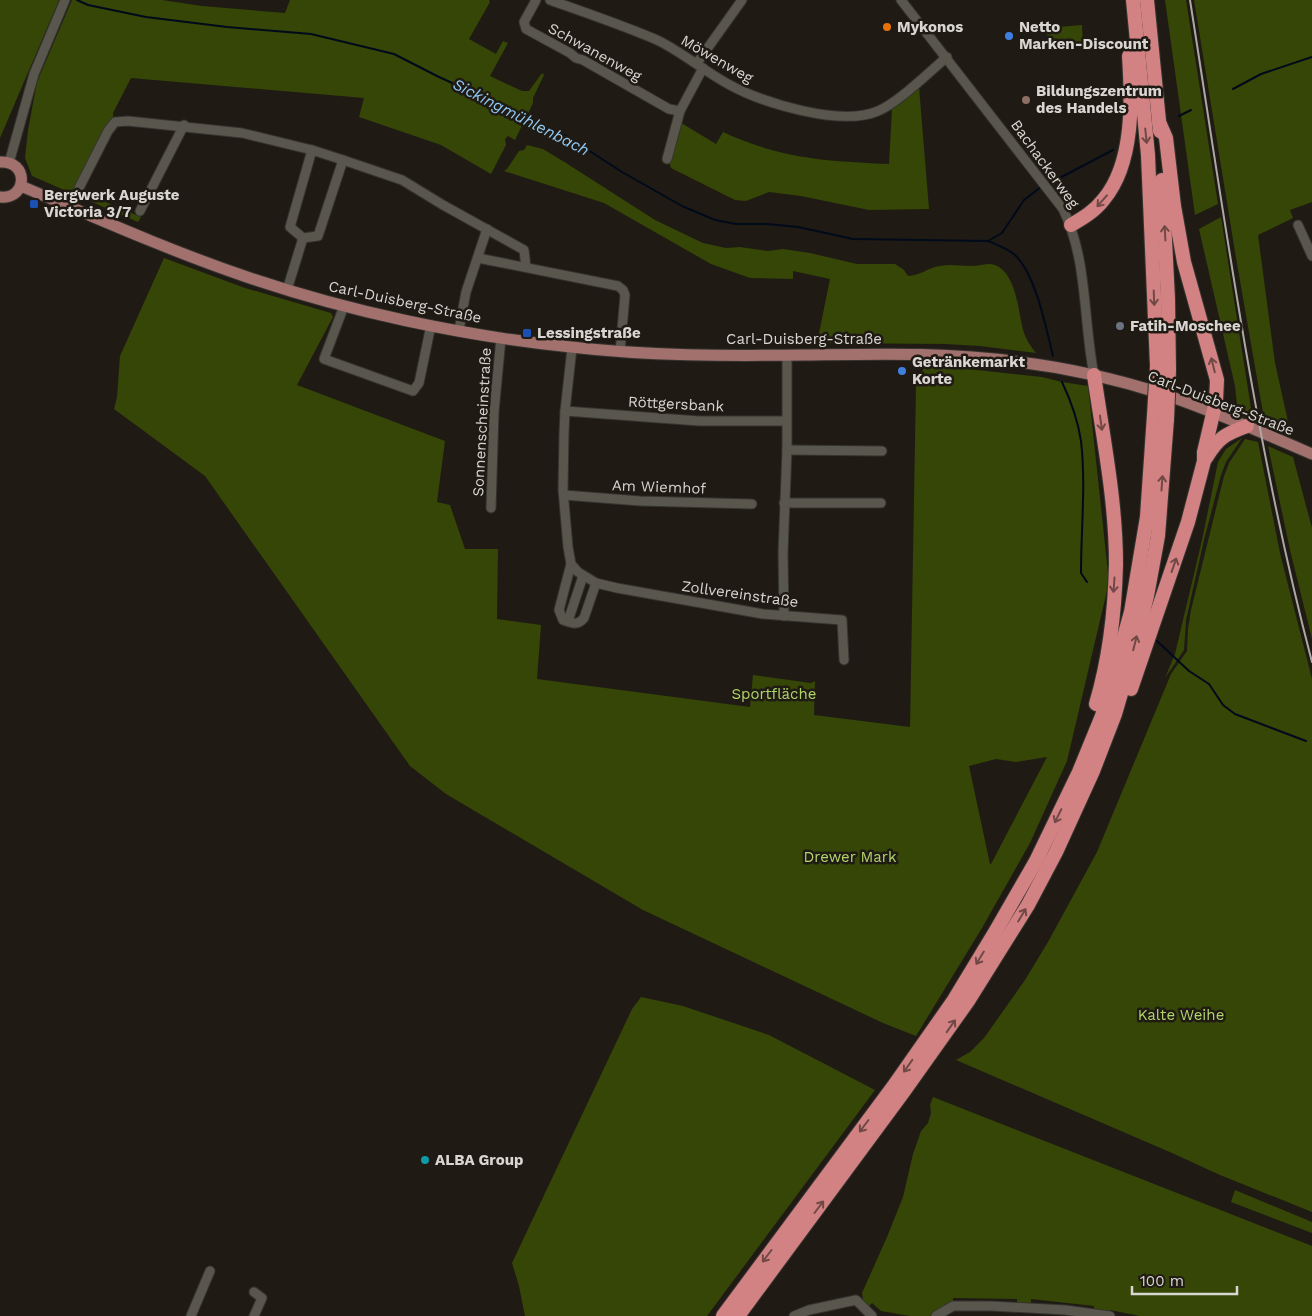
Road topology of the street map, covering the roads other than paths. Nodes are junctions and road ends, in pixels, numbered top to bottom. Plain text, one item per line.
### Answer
1 (65, 0) edge
2 (536, 0) edge
3 (550, 0) edge
4 (742, 0) edge
5 (901, 0) edge
6 (1126, 0) edge
7 (1133, 0) edge
8 (1147, 0) edge
9 (947, 57) junction
10 (700, 66) junction
11 (680, 111) junction
12 (1159, 122) junction
13 (184, 125) junction
14 (312, 150) junction
15 (667, 159) dead end
16 (343, 160) junction
17 (5, 162) edge
18 (21, 186) junction
19 (79, 188) dead end
20 (0, 197) edge
21 (140, 211) dead end
22 (1071, 225) junction
23 (1298, 225) dead end
24 (487, 229) junction
25 (302, 238) junction
26 (1312, 256) edge
27 (478, 258) junction
28 (526, 267) junction
29 (287, 290) junction
30 (344, 306) junction
31 (431, 325) junction
32 (459, 330) junction
33 (501, 338) junction
34 (572, 348) junction
35 (620, 352) junction
36 (787, 356) junction
37 (1162, 368) junction
38 (1094, 375) junction
39 (565, 411) junction
40 (1214, 413) junction
41 (1161, 417) junction
42 (786, 421) junction
43 (1247, 426) junction
44 (787, 450) junction
45 (882, 451) dead end
46 (1312, 454) edge
47 (1204, 461) junction
48 (564, 495) junction
49 (784, 503) junction
50 (881, 503) dead end
51 (752, 504) dead end
52 (491, 508) dead end
53 (571, 564) junction
54 (584, 576) junction
55 (596, 583) junction
56 (784, 616) junction
57 (568, 621) junction
58 (844, 660) dead end
59 (1079, 772) junction
60 (1056, 852) junction
61 (928, 1048) junction
62 (899, 1089) junction
63 (210, 1271) dead end
64 (254, 1292) dead end
65 (1106, 1315) edge
66 (191, 1316) edge
67 (254, 1316) edge
68 (723, 1316) edge
69 (738, 1316) edge
70 (794, 1316) edge
71 (872, 1316) edge
72 (936, 1316) edge

1 - 17 street
2 - 11 street, Schwanenweg
3 - 10 street, Möwenweg
4 - 10 street
5 - 9 street, Bachackerweg
6 -> 22 highway
7 -> 37 highway
8 - 12 highway
9 - 10 street, Möwenweg
9 - 22 street, Bachackerweg
10 - 11 street
11 - 15 street
37 -> 12 highway
40 -> 12 highway
13 - 14 street
13 - 19 street
13 - 21 street
14 - 16 street
14 - 25 street
16 - 24 street
16 - 25 street
17 - 18 main road
18 - 20 main road
18 - 29 main road, Carl-Duisberg-Straße
22 - 38 street, Bachackerweg
23 - 26 street
24 - 27 street
24 - 28 street
25 - 29 street
27 - 28 street
27 - 32 street
28 - 35 street
29 - 30 main road, Carl-Duisberg-Straße
30 - 31 main road, Carl-Duisberg-Straße
30 - 31 street
31 - 32 main road, Carl-Duisberg-Straße
32 - 33 main road, Carl-Duisberg-Straße
33 - 34 main road, Carl-Duisberg-Straße
33 - 52 street, Sonnenscheinstraße
34 - 35 main road, Carl-Duisberg-Straße
34 - 39 street
35 - 36 main road, Carl-Duisberg-Straße
36 - 38 main road, Carl-Duisberg-Straße
36 - 42 street
37 - 41 highway, bridge
38 - 40 main road, Carl-Duisberg-Straße
38 -> 59 highway
39 - 42 street, Röttgersbank
39 - 48 street
40 - 43 main road, Carl-Duisberg-Straße
40 - 47 highway
41 - 59 highway
60 -> 41 highway
42 - 44 street
43 - 46 main road, Carl-Duisberg-Straße
43 - 47 highway
44 - 45 street
44 - 49 street
60 -> 47 highway
48 - 51 street, Am Wiemhof
48 - 53 street
49 - 50 street
49 - 56 street
53 - 54 street, Zollvereinstraße
53 - 57 street
54 - 55 street, Zollvereinstraße
54 - 57 street
55 - 56 street, Zollvereinstraße
55 - 57 street
56 - 58 street, Zollvereinstraße
59 -> 61 highway
61 -> 60 highway
61 - 62 highway
62 -> 68 highway
69 -> 62 highway
63 - 66 street
64 - 67 street
65 - 72 street
70 - 71 street

